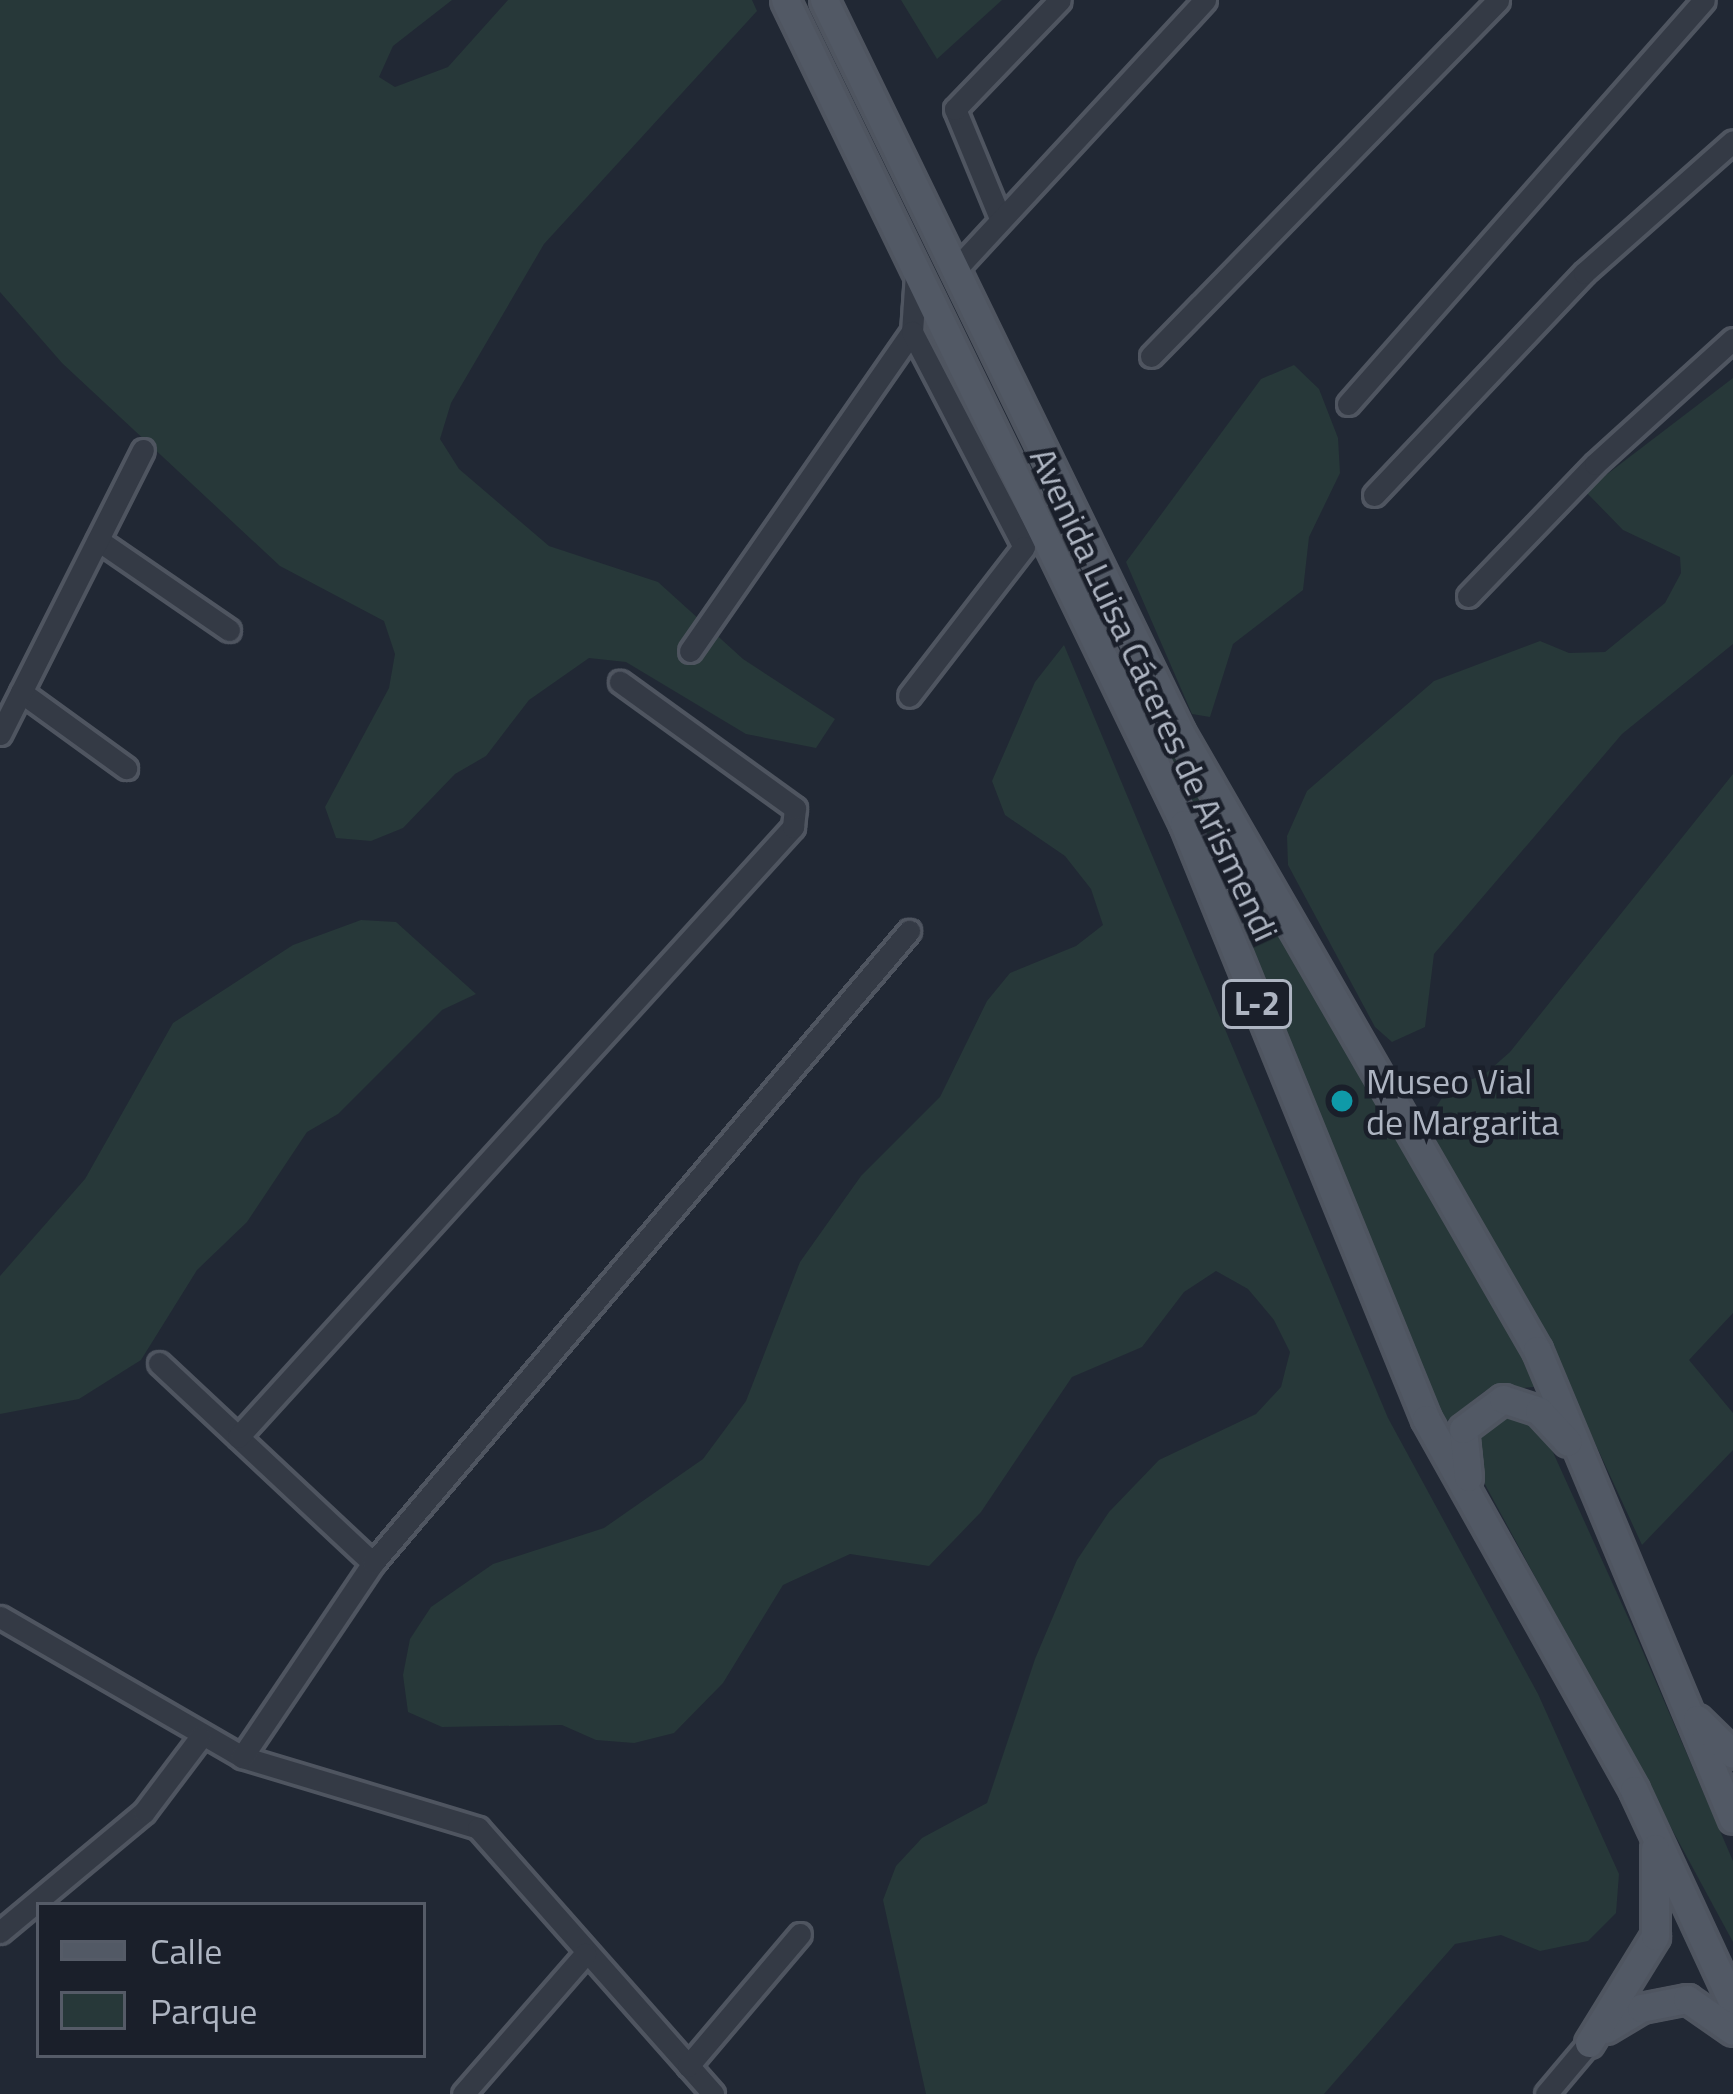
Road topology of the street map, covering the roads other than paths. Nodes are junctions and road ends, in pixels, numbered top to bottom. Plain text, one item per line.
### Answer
1 (785, 0) edge
2 (824, 0) edge
3 (1060, 0) edge
4 (1205, 0) edge
5 (1498, 0) edge
6 (1705, 0) edge
7 (1733, 141) edge
8 (1000, 218) junction
9 (916, 269) junction
10 (955, 270) junction
11 (912, 332) junction
12 (1733, 339) edge
13 (1151, 356) dead end
14 (1348, 404) dead end
15 (143, 450) dead end
16 (1374, 495) dead end
17 (98, 540) junction
18 (1468, 596) dead end
19 (229, 630) dead end
20 (690, 651) dead end
21 (620, 682) dead end
22 (21, 692) junction
23 (909, 696) dead end
24 (0, 734) edge
25 (126, 768) dead end
26 (909, 931) dead end
27 (160, 1363) dead end
28 (238, 1437) junction
29 (1598, 1485) junction
30 (1496, 1547) junction
31 (373, 1563) junction
32 (0, 1617) edge
33 (1678, 1697) junction
34 (200, 1738) junction
35 (1733, 1754) edge
36 (242, 1757) junction
37 (1733, 1819) edge
38 (1652, 1826) junction
39 (5, 1917) edge
40 (800, 1934) dead end
41 (586, 1954) junction
42 (1733, 2003) edge
43 (1733, 2031) edge
44 (1589, 2043) junction
45 (688, 2066) junction
46 (463, 2094) edge
47 (713, 2094) edge
48 (1546, 2094) edge

1 - 9 main road, Avenida Luisa Cáceres de Arismendi / L-2
2 - 10 main road, Avenida Luisa Cáceres de Arismendi / L-2
3 - 8 street
4 - 8 street
5 - 13 street
6 - 14 street
7 - 16 street
8 - 10 street
9 - 11 street
9 - 30 main road, Avenida Luisa Cáceres de Arismendi / L-2
10 - 29 main road, Avenida Luisa Cáceres de Arismendi / L-2
11 - 20 street
11 - 23 street
12 - 18 street
15 - 17 street
17 - 19 street
17 - 22 street
21 - 28 street
22 - 24 street
22 - 25 street
26 - 31 street
27 - 28 street
28 - 31 street
29 - 30 main road
29 - 33 main road, Avenida Luisa Cáceres de Arismendi / L-2
30 - 38 main road, Avenida Luisa Cáceres de Arismendi / L-2
31 - 36 street
32 - 34 street
33 - 35 main road
33 - 37 main road, Avenida Luisa Cáceres de Arismendi / L-2
34 - 36 street
34 - 39 street
36 - 41 street
38 - 42 main road, Avenida Luisa Cáceres de Arismendi / L-2
38 - 44 main road
40 - 45 street
41 - 45 street
41 - 46 street
43 - 44 main road
44 - 48 street
45 - 47 street

